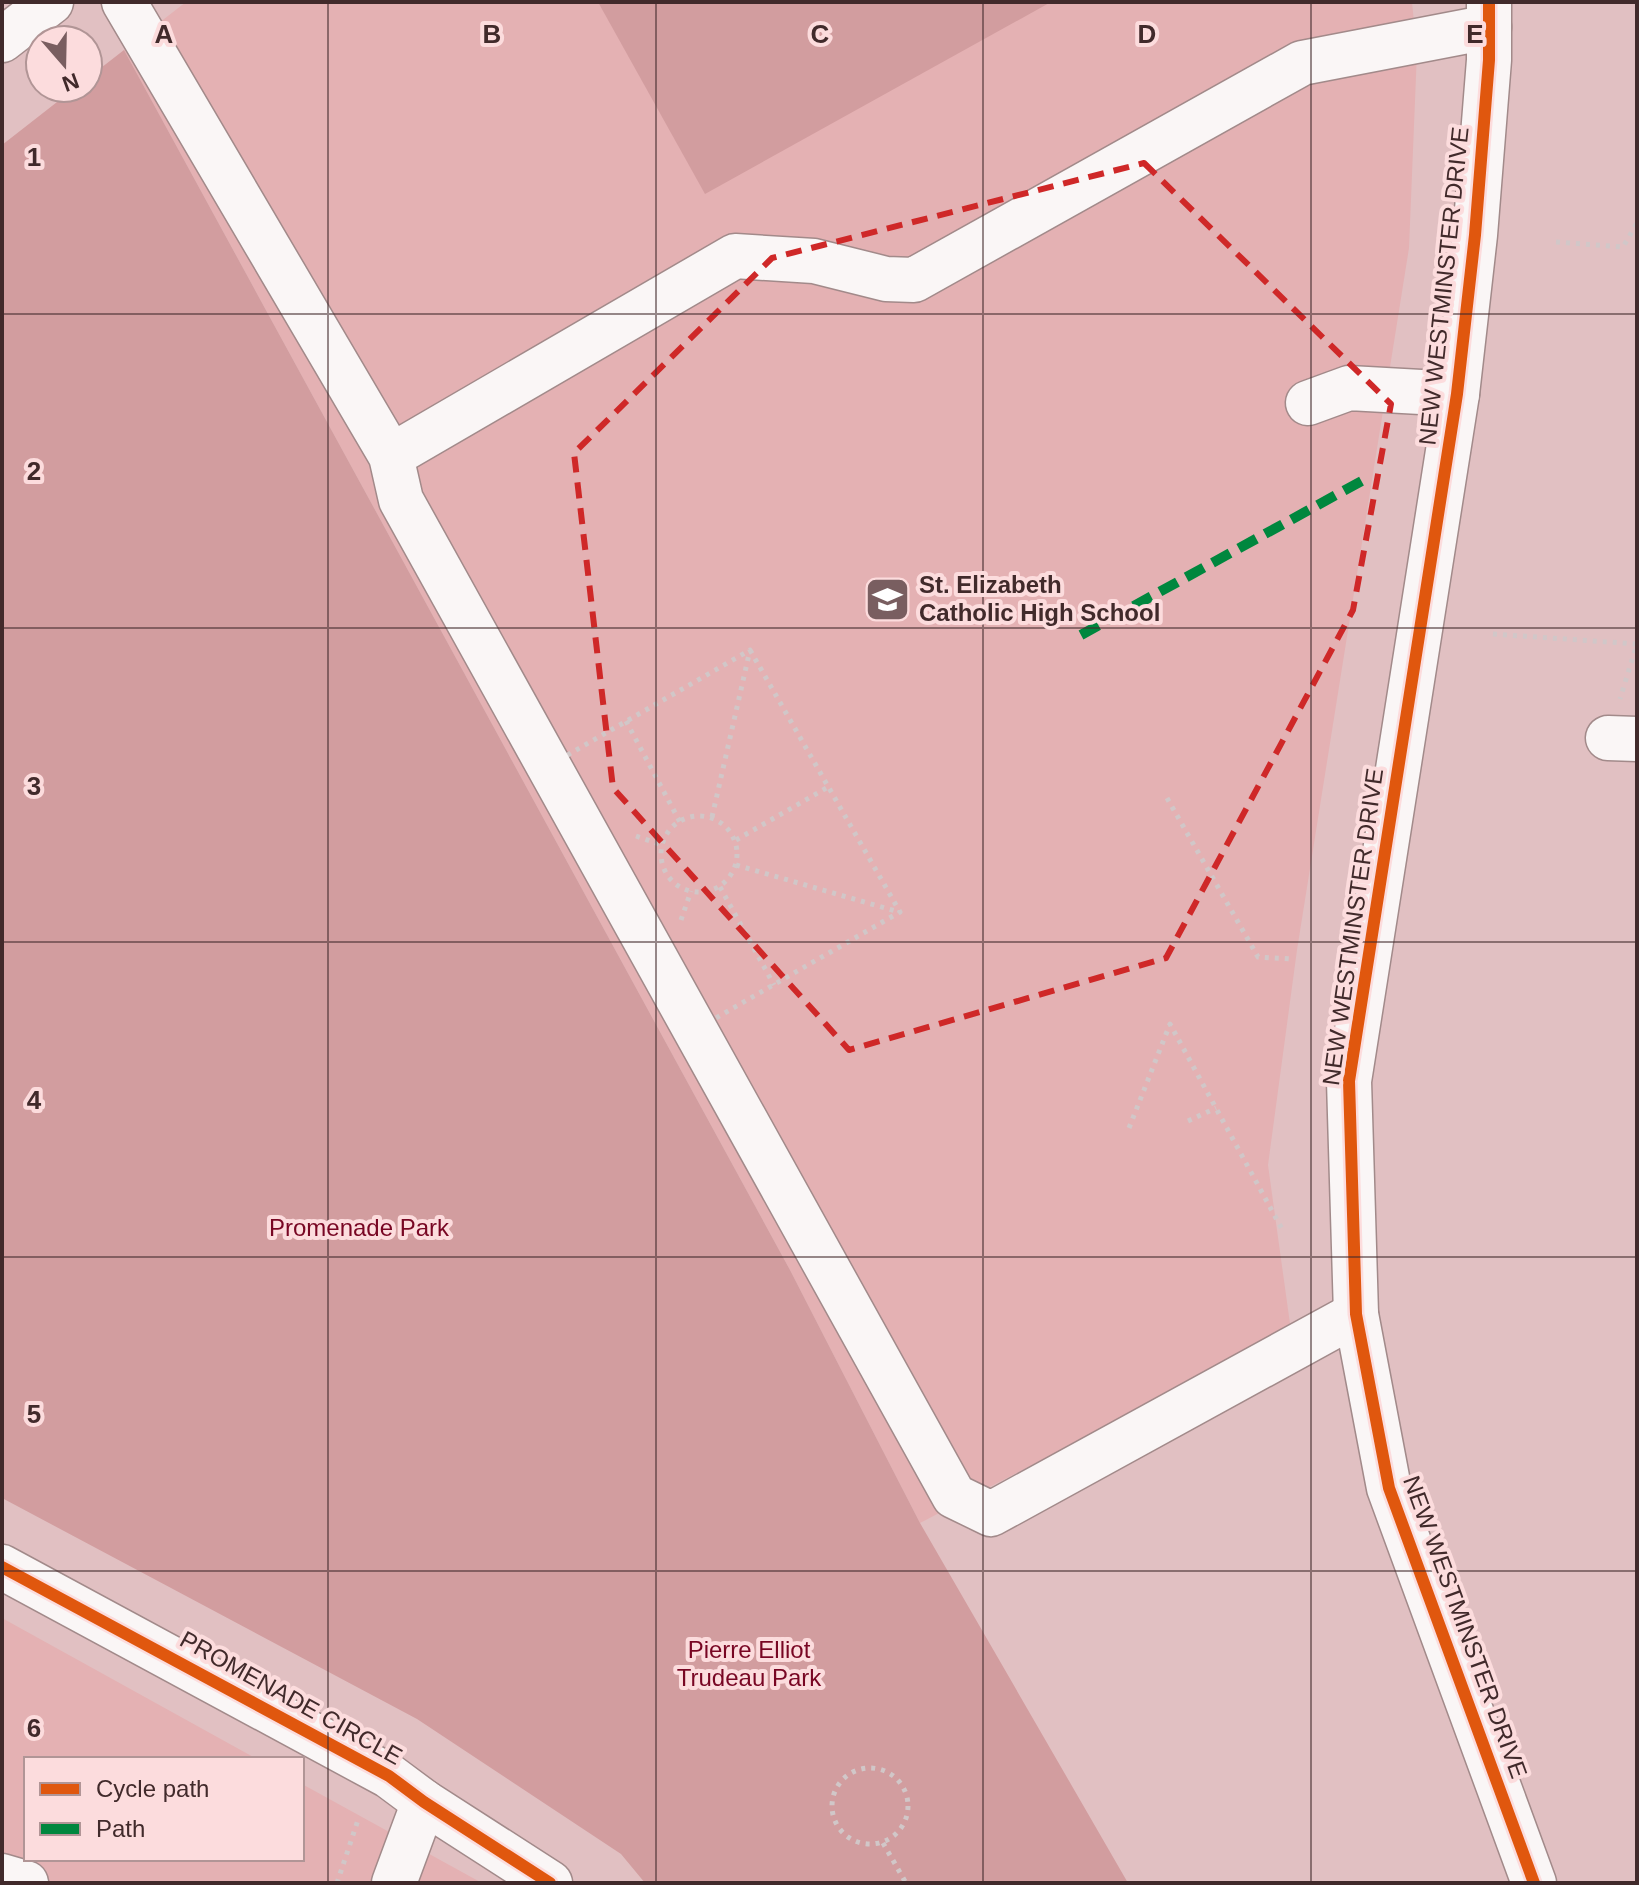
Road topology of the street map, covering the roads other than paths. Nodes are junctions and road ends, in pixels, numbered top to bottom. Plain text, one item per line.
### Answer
1 (51, 2) edge
2 (124, 2) edge
3 (1489, 15) edge
4 (2, 40) edge
5 (1457, 394) junction
6 (1308, 403) dead end
7 (391, 456) junction
8 (1356, 1314) junction
9 (2, 1567) edge
10 (424, 1802) junction
11 (2, 1876) edge
12 (26, 1883) edge
13 (394, 1883) edge
14 (550, 1883) edge
15 (1534, 1883) edge

1 - 4 street
2 - 7 street
3 - 5 street, NEW WESTMINSTER DRIVE
3 - 7 street
5 - 6 street
5 - 8 street, NEW WESTMINSTER DRIVE
7 - 8 street
8 - 15 street, NEW WESTMINSTER DRIVE
9 - 10 street, PROMENADE CIRCLE
10 - 13 street
10 - 14 street, PROMENADE CIRCLE
11 - 12 street

